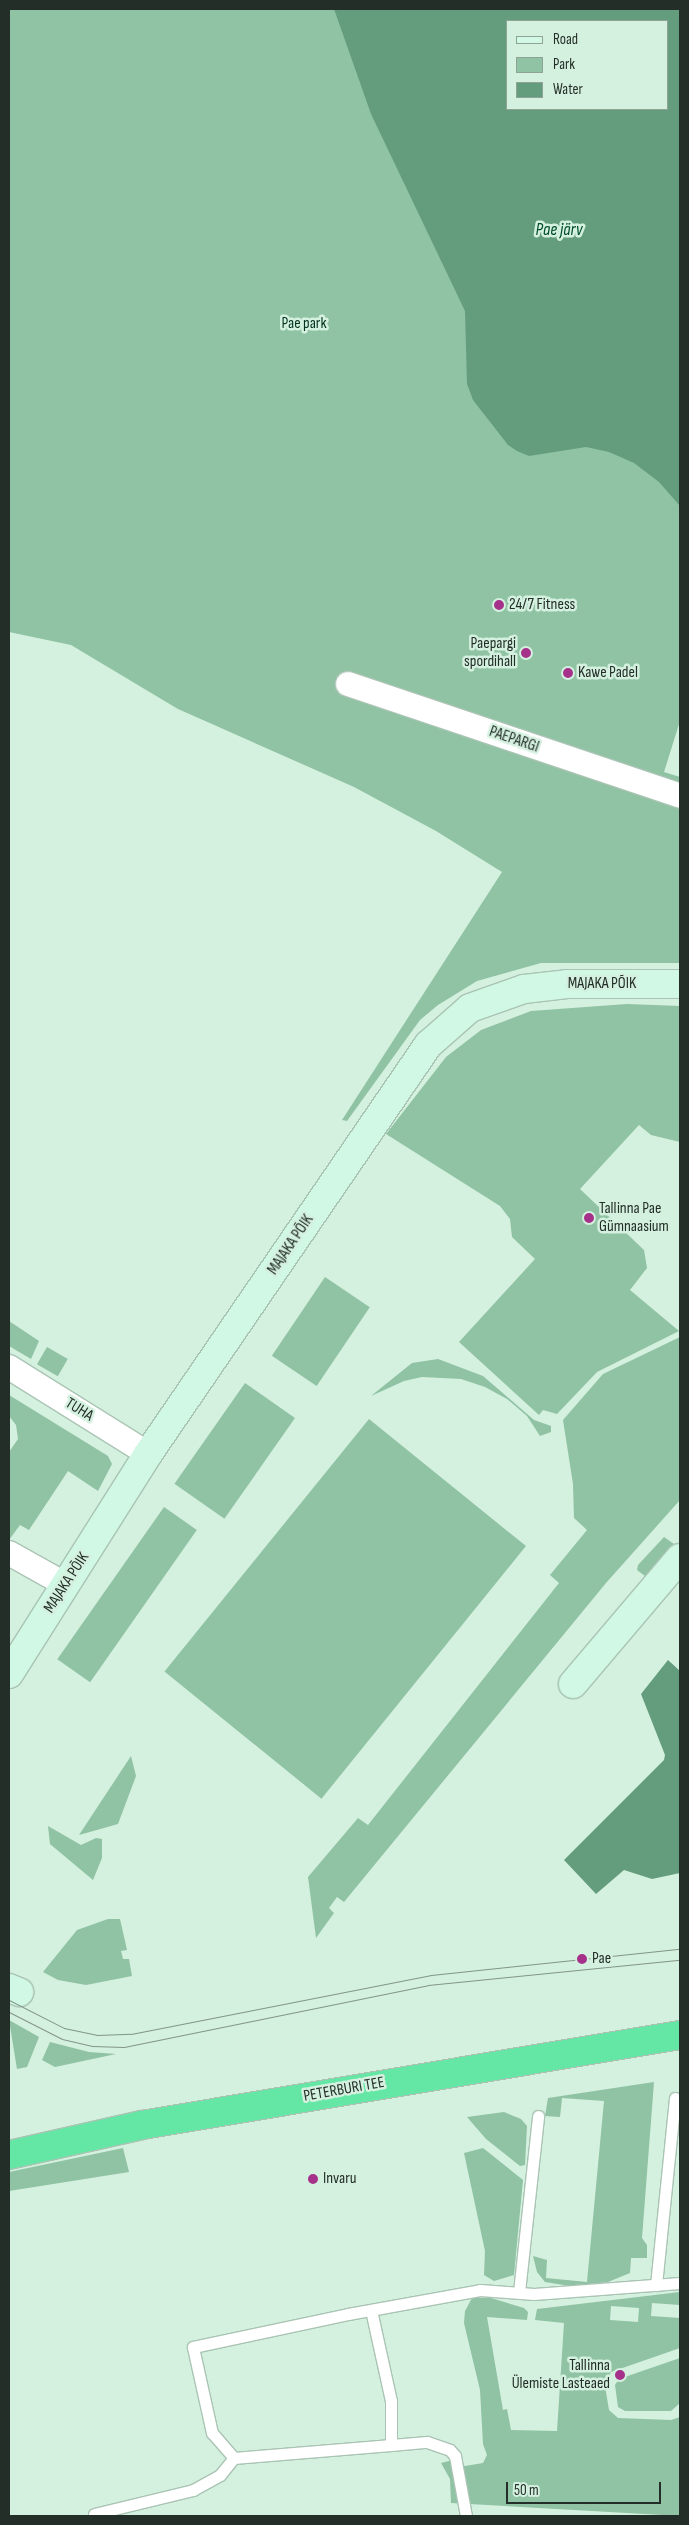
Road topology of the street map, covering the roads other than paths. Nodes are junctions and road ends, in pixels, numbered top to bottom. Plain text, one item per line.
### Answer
1 (348, 684) dead end
2 (680, 796) edge
3 (680, 984) edge
4 (9, 1367) edge
5 (148, 1454) junction
6 (9, 1553) edge
7 (680, 1558) edge
8 (66, 1585) junction
9 (9, 1674) edge
10 (573, 1684) dead end
11 (680, 2035) edge
12 (674, 2098) dead end
13 (538, 2116) dead end
14 (9, 2155) edge
15 (680, 2283) edge
16 (656, 2285) junction
17 (519, 2292) junction
18 (371, 2310) junction
19 (391, 2445) junction
20 (234, 2458) junction
21 (94, 2514) dead end
22 (466, 2516) edge

1 - 2 street, PAEPARGI
3 - 5 street, MAJAKA PÕIK
4 - 5 street, TUHA
5 - 8 street, MAJAKA PÕIK
6 - 8 street
7 - 10 street
8 - 9 street, MAJAKA PÕIK
11 - 14 highway, PETERBURI TEE
12 - 16 lane
13 - 17 lane
15 - 16 lane
16 - 17 lane
17 - 18 lane
18 - 19 lane
18 - 20 lane
19 - 20 lane
19 - 22 lane
20 - 21 lane

